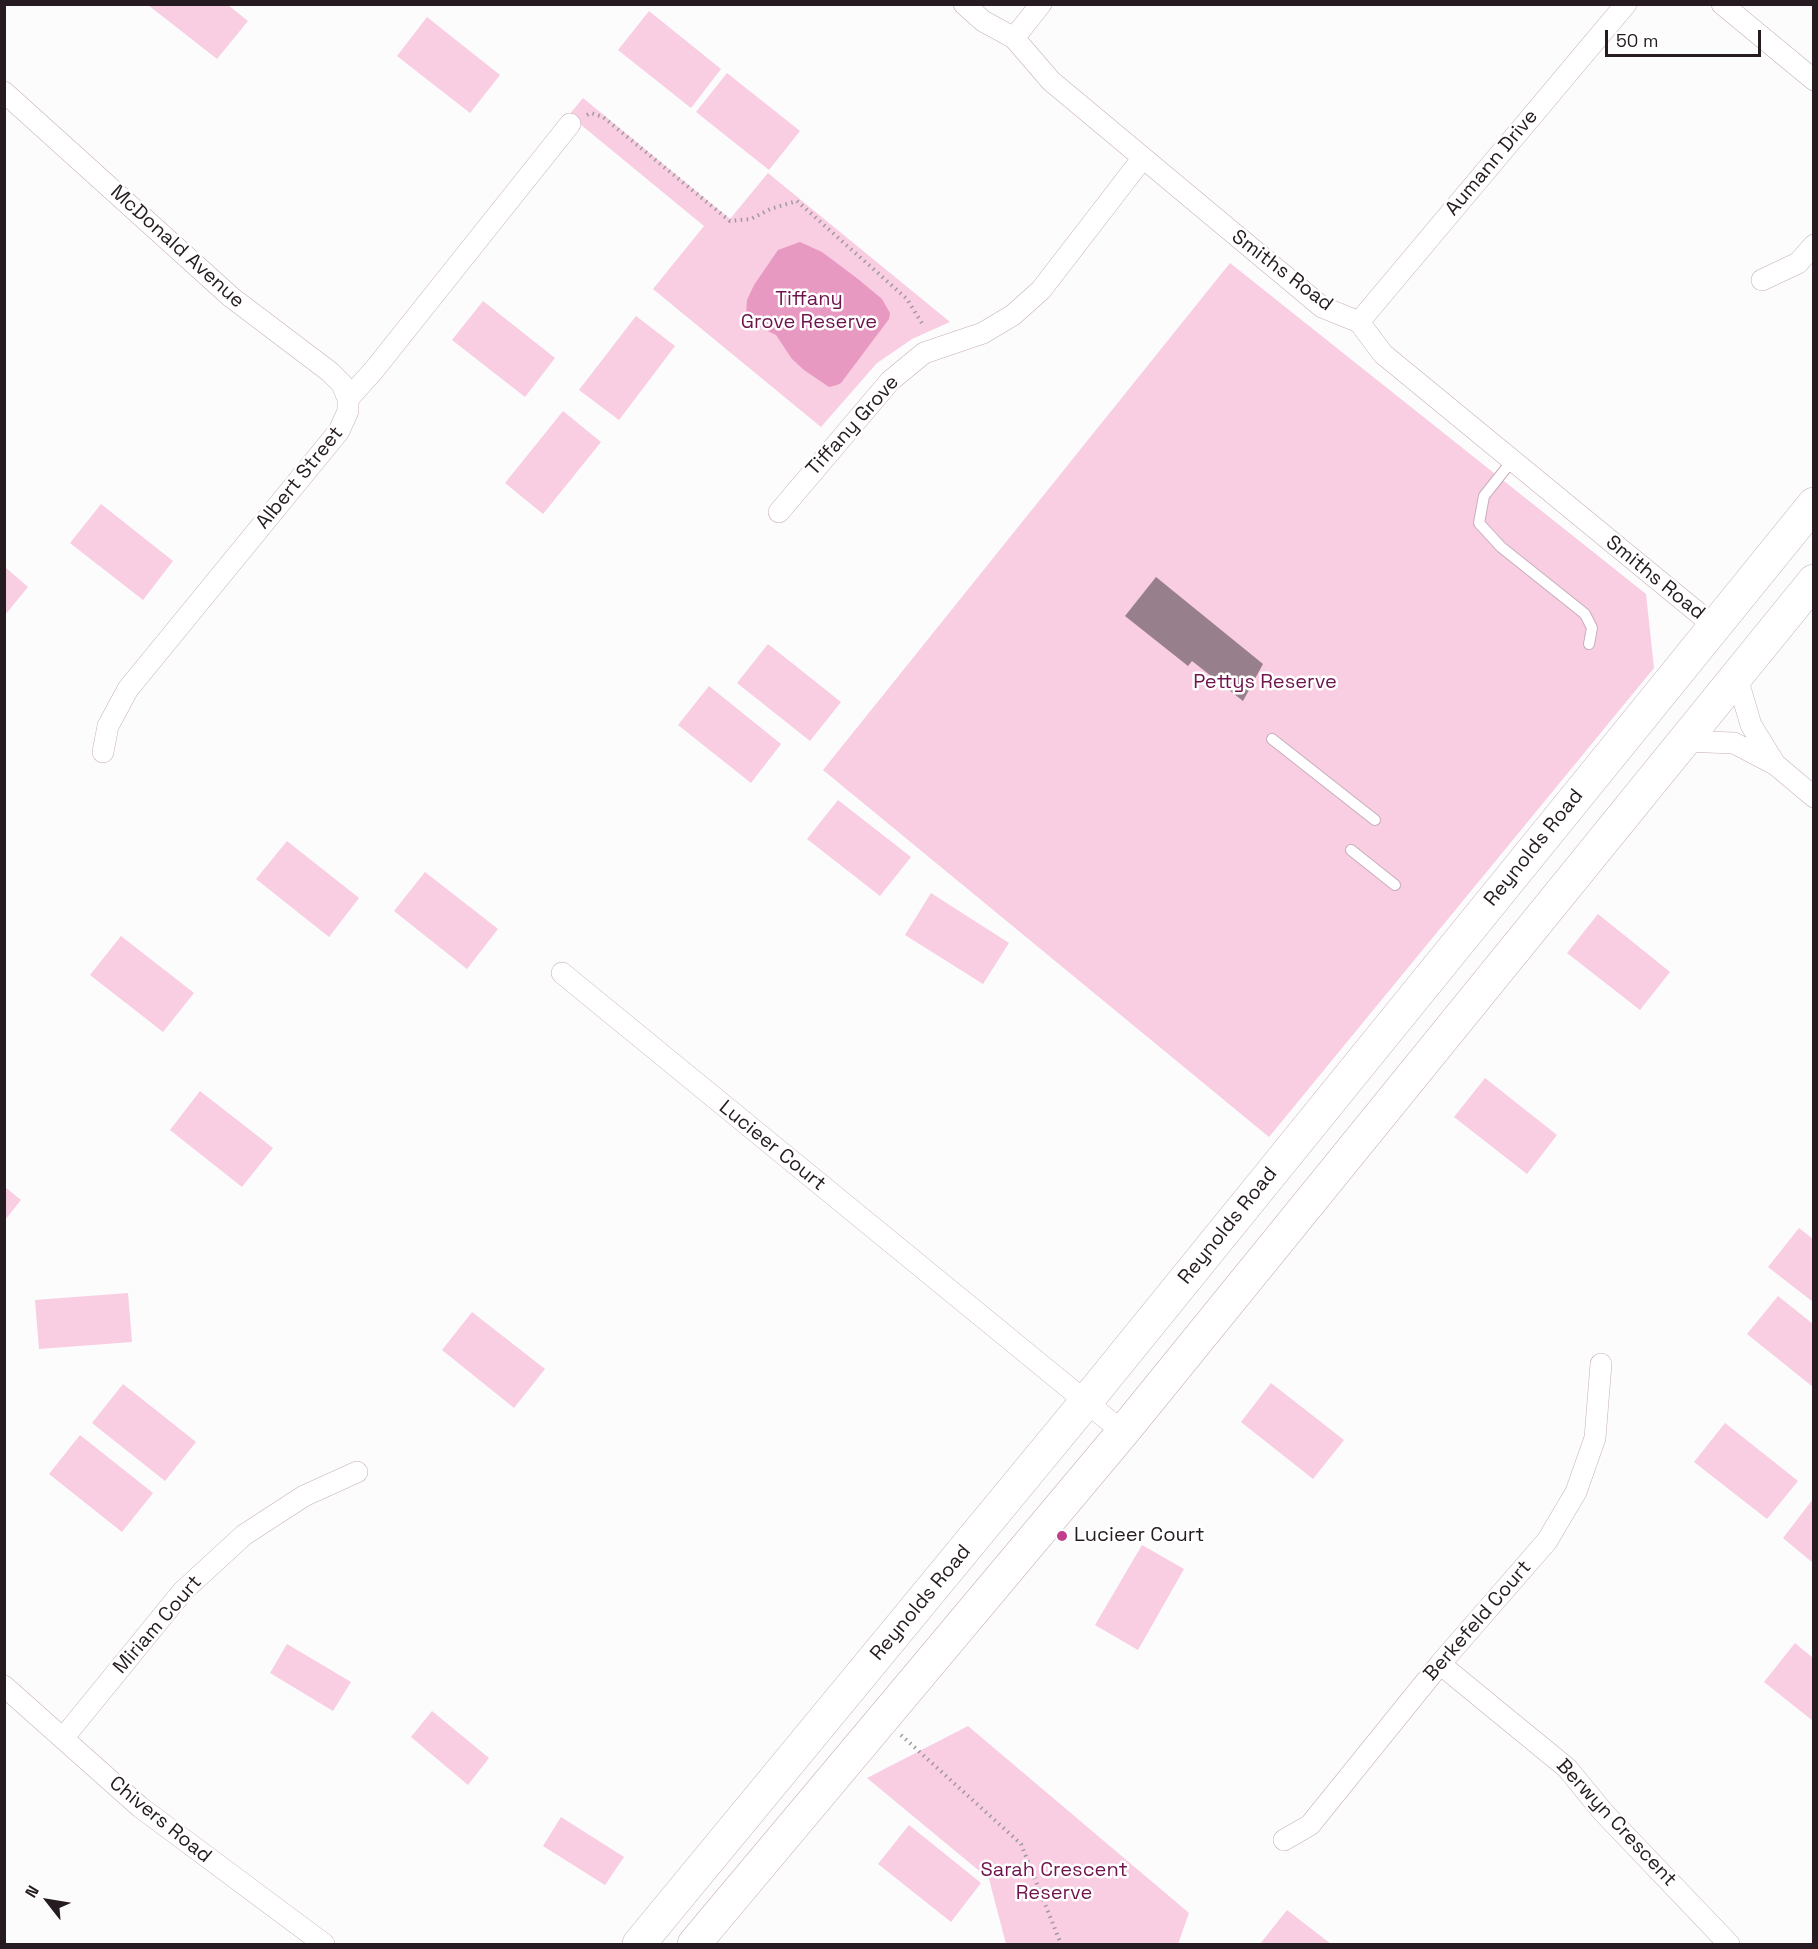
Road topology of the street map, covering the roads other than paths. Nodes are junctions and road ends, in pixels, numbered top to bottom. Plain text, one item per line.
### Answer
1 (964, 4) edge
2 (1041, 4) edge
3 (1626, 4) edge
4 (1722, 4) edge
5 (1014, 38) junction
6 (1814, 81) edge
7 (4, 92) edge
8 (570, 124) road end
9 (1142, 159) junction
10 (1814, 245) edge
11 (1762, 280) dead end
12 (1359, 322) junction
13 (348, 399) junction
14 (1512, 462) junction
15 (1814, 504) edge
16 (779, 512) dead end
17 (1814, 581) edge
18 (1713, 625) junction
19 (1589, 644) dead end
20 (1744, 665) junction
21 (1272, 739) dead end
22 (1681, 741) junction
23 (103, 752) dead end
24 (1776, 765) junction
25 (1814, 797) edge
26 (1375, 820) dead end
27 (1351, 850) dead end
28 (1395, 885) dead end
29 (562, 973) dead end
30 (1601, 1364) dead end
31 (1085, 1403) junction
32 (1123, 1432) junction
33 (357, 1472) dead end
34 (1440, 1664) junction
35 (4, 1686) edge
36 (64, 1737) junction
37 (1284, 1840) dead end
38 (324, 1944) edge
39 (639, 1944) edge
40 (694, 1944) edge
41 (1729, 1944) edge

1 - 5 street, Smiths Road
2 - 5 street
3 - 12 street, Aumann Drive
4 - 6 street
5 - 9 street, Smiths Road
7 - 13 street, McDonald Avenue
8 - 13 street, Albert Street
9 - 12 street, Smiths Road
9 - 16 street, Tiffany Grove
10 - 11 street
12 - 14 street, Smiths Road
13 - 23 street, Albert Street
14 - 18 street, Smiths Road
14 - 19 lane
15 - 18 main road, Reynolds Road
17 - 20 main road
18 - 20 main road
18 - 31 main road, Reynolds Road
20 - 22 main road
20 - 24 street
21 - 26 lane
22 - 24 street
22 - 32 main road
24 - 25 street
27 - 28 lane
29 - 31 street, Lucieer Court
30 - 34 street, Berkefeld Court
31 - 32 street, Lucieer Court
31 - 39 main road, Reynolds Road
32 - 40 main road
33 - 36 street, Miriam Court
34 - 37 street, Berkefeld Court
34 - 41 street, Berwyn Crescent
35 - 36 street, Chivers Road
36 - 38 street, Chivers Road

